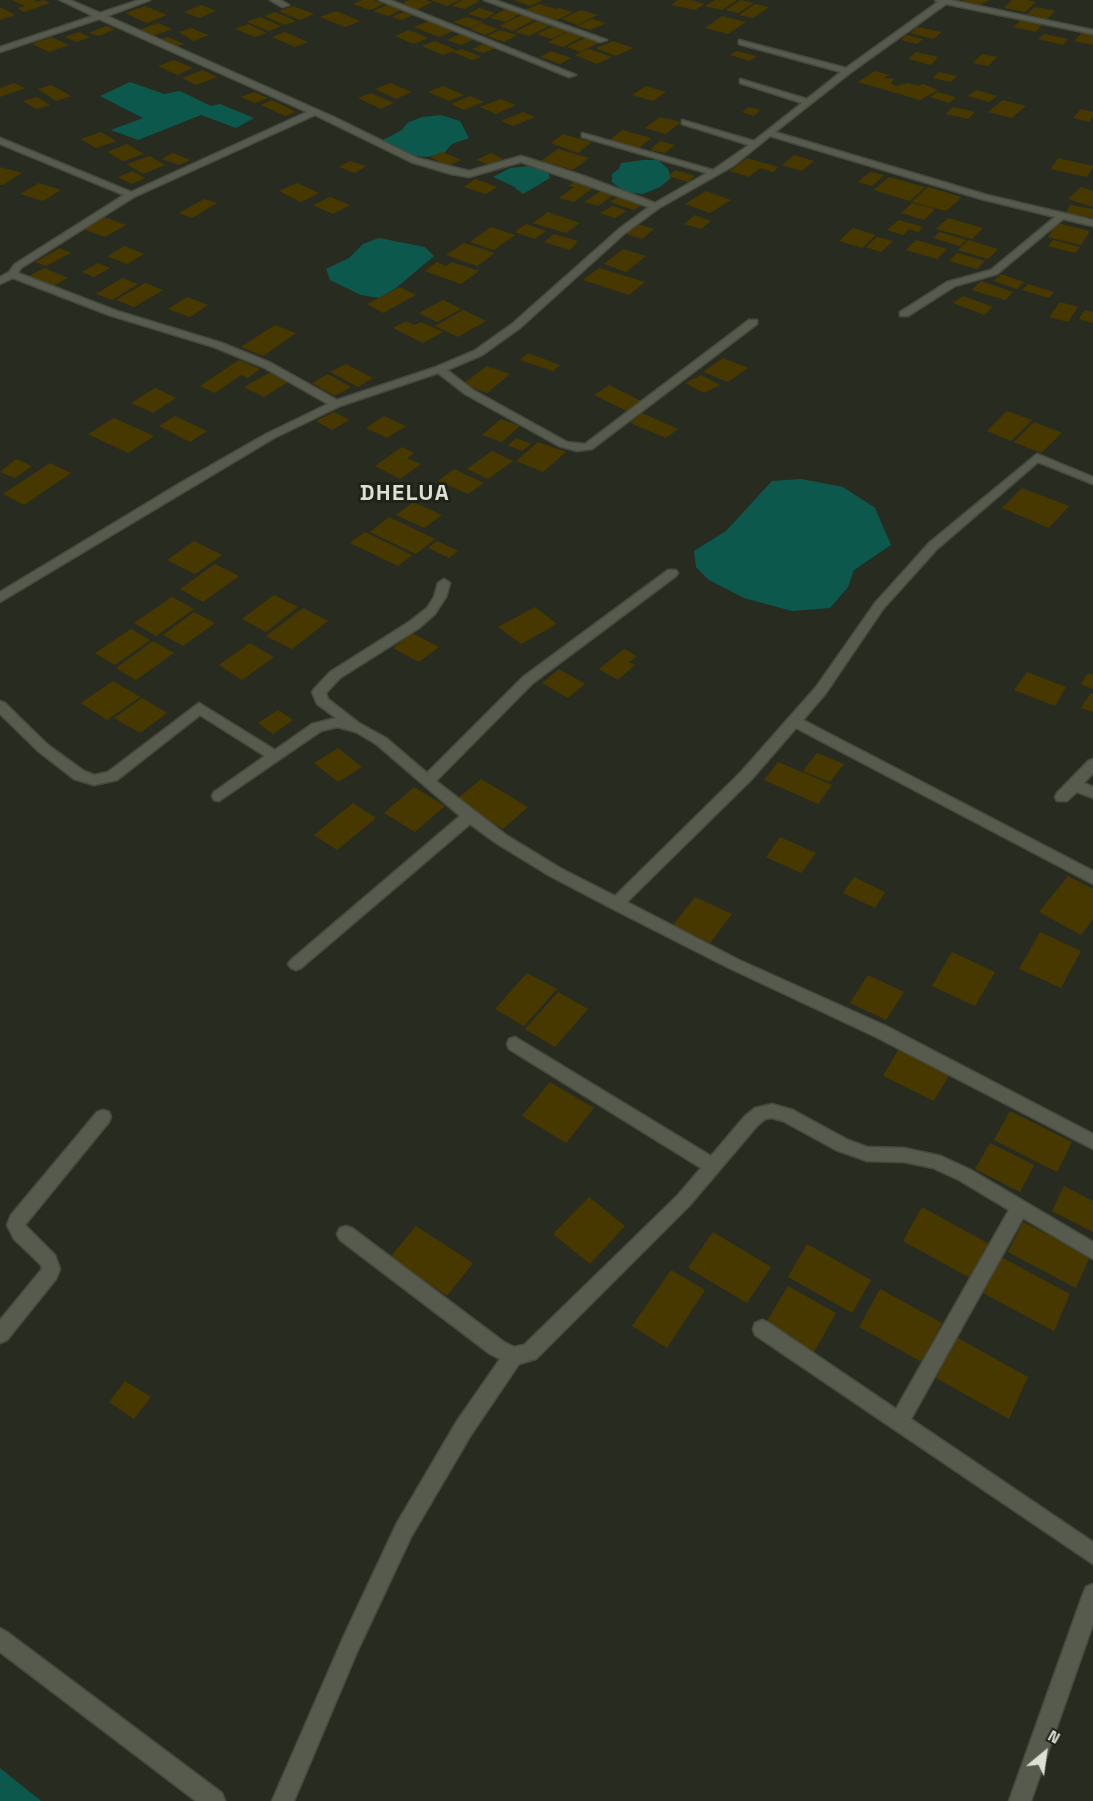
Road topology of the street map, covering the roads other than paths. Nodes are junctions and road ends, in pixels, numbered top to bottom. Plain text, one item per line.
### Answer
1 (64, 0) edge
2 (146, 0) edge
3 (274, 0) edge
4 (383, 0) edge
5 (488, 0) edge
6 (943, 0) edge
7 (285, 5) dead end
8 (101, 16) junction
9 (1093, 32) edge
10 (603, 40) dead end
11 (742, 42) dead end
12 (0, 50) edge
13 (847, 71) junction
14 (572, 75) dead end
15 (743, 81) dead end
16 (809, 102) junction
17 (314, 112) junction
18 (685, 122) dead end
19 (769, 133) junction
20 (585, 135) dead end
21 (0, 141) edge
22 (756, 144) junction
23 (716, 173) junction
24 (130, 195) junction
25 (656, 206) junction
26 (1060, 217) junction
27 (1093, 223) edge
28 (12, 274) junction
29 (0, 281) edge
30 (904, 314) dead end
31 (753, 322) dead end
32 (440, 369) junction
33 (336, 404) junction
34 (1093, 481) edge
35 (672, 573) dead end
36 (444, 583) dead end
37 (0, 598) edge
38 (0, 705) edge
39 (794, 721) junction
40 (360, 728) junction
41 (275, 756) junction
42 (1093, 764) edge
43 (427, 782) junction
44 (1075, 785) junction
45 (1093, 793) edge
46 (219, 796) dead end
47 (1062, 797) dead end
48 (470, 816) junction
49 (1093, 878) edge
50 (616, 904) junction
51 (296, 964) dead end
52 (515, 1044) dead end
53 (103, 1117) dead end
54 (1093, 1142) edge
55 (713, 1166) junction
56 (1019, 1208) junction
57 (346, 1234) dead end
58 (1093, 1251) edge
59 (762, 1329) dead end
60 (0, 1334) edge
61 (513, 1356) junction
62 (900, 1421) junction
63 (1093, 1554) edge
64 (1093, 1594) edge
65 (0, 1639) edge
66 (214, 1801) edge
67 (283, 1801) edge
68 (1020, 1801) edge

1 - 8 street
2 - 8 street
3 - 7 street
4 - 14 street
5 - 10 street
6 - 9 street
6 - 13 street
8 - 12 street
8 - 17 street
11 - 13 street
13 - 16 street
15 - 16 street
16 - 19 street
17 - 24 street
17 - 25 street
18 - 22 street
19 - 22 street
19 - 26 street
20 - 23 street
21 - 24 street
22 - 23 street
23 - 25 street
24 - 28 street
25 - 32 street
26 - 27 street
26 - 30 street
28 - 29 street
28 - 33 street
31 - 32 street
32 - 33 street
33 - 37 street
34 - 39 street
35 - 43 street
36 - 40 street
38 - 41 street
39 - 49 street
39 - 50 street
40 - 41 street
40 - 43 street
41 - 46 street
42 - 44 street
43 - 48 street
44 - 45 street
44 - 47 street
48 - 50 street
48 - 51 street
50 - 54 street
52 - 55 street
53 - 60 street
55 - 56 street
55 - 61 street
56 - 58 street
56 - 62 street
57 - 61 street
59 - 62 street
61 - 67 street
62 - 63 street
64 - 68 street
65 - 66 street

